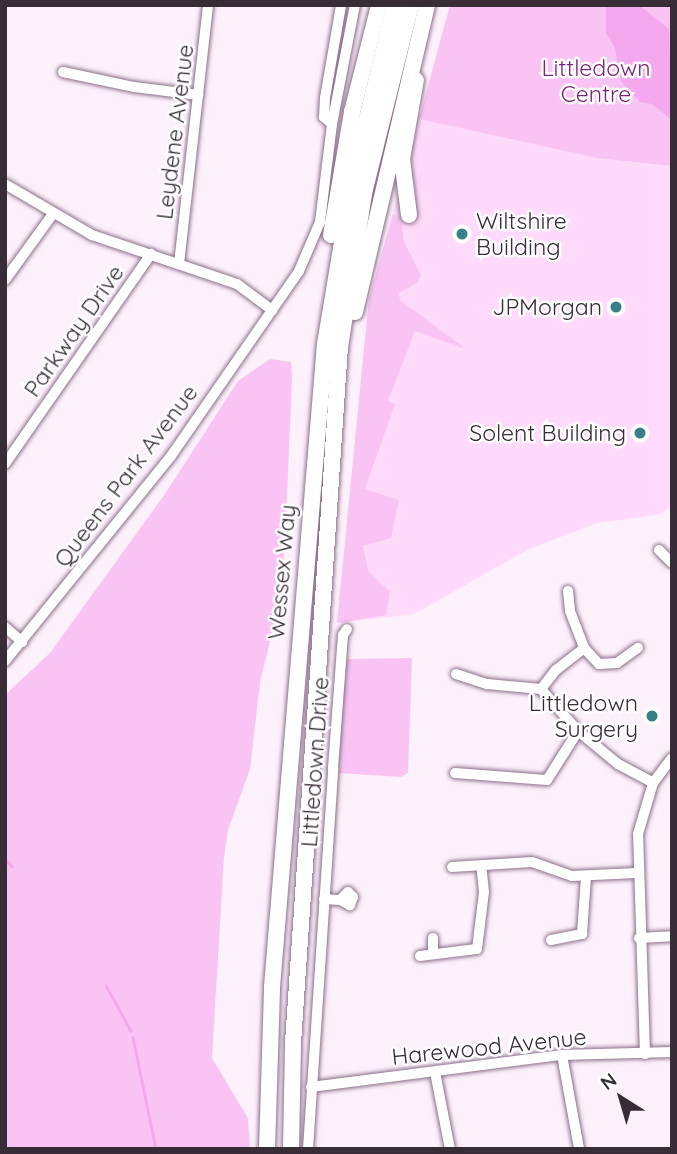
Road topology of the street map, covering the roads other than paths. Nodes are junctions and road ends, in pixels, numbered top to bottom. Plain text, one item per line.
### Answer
1 (208, 5) edge
2 (341, 5) edge
3 (355, 5) edge
4 (379, 5) edge
5 (395, 5) edge
6 (411, 5) edge
7 (428, 5) edge
8 (63, 72) dead end
9 (199, 95) junction
10 (332, 124) junction
11 (5, 184) edge
12 (53, 214) junction
13 (409, 215) dead end
14 (151, 254) junction
15 (179, 264) junction
16 (5, 280) edge
17 (272, 310) junction
18 (319, 405) junction
19 (333, 439) junction
20 (5, 464) edge
21 (659, 550) dead end
22 (672, 563) edge
23 (569, 591) dead end
24 (5, 627) edge
25 (347, 629) dead end
26 (22, 642) junction
27 (584, 648) junction
28 (638, 648) dead end
29 (5, 661) edge
30 (456, 674) dead end
31 (541, 689) junction
32 (578, 731) junction
33 (672, 758) edge
34 (455, 773) dead end
35 (653, 783) junction
36 (481, 865) junction
37 (452, 867) dead end
38 (636, 873) junction
39 (586, 877) junction
40 (324, 899) junction
41 (340, 900) dead end
42 (672, 936) edge
43 (433, 938) dead end
44 (639, 938) junction
45 (551, 940) dead end
46 (433, 952) junction
47 (420, 957) dead end
48 (672, 1052) edge
49 (645, 1054) junction
50 (562, 1055) junction
51 (435, 1072) junction
52 (311, 1087) junction
53 (267, 1149) edge
54 (291, 1149) edge
55 (308, 1149) edge
56 (450, 1149) edge
57 (579, 1149) edge

1 - 9 street, Leydene Avenue
2 - 10 street
3 - 10 street
4 - 18 highway
5 - 18 highway, Wessex Way
6 - 19 highway, Wessex Way
7 - 13 highway
7 - 19 highway
8 - 9 street
9 - 15 street, Leydene Avenue
10 - 17 street, Queens Park Avenue
11 - 12 street
12 - 14 street
12 - 16 street
14 - 15 street
14 - 20 street, Parkway Drive
15 - 17 street
17 - 26 street, Queens Park Avenue
18 - 53 highway, Wessex Way
19 - 54 highway, Wessex Way
21 - 22 street
23 - 27 street
24 - 26 street
25 - 40 street, Littledown Drive
26 - 29 street, Queens Park Avenue
27 - 28 street
27 - 31 street
30 - 31 street
31 - 32 street
32 - 34 street
32 - 35 street
33 - 35 street
35 - 38 street
36 - 37 street
36 - 39 street
36 - 46 street
38 - 39 street
38 - 44 street
39 - 45 street
40 - 41 street
40 - 52 street, Littledown Drive
42 - 44 street
43 - 46 street
44 - 49 street
46 - 47 street
48 - 49 street, Harewood Avenue
49 - 50 street, Harewood Avenue
50 - 51 street, Harewood Avenue
50 - 57 street
51 - 52 street, Harewood Avenue
51 - 56 street
52 - 55 street, Littledown Drive

